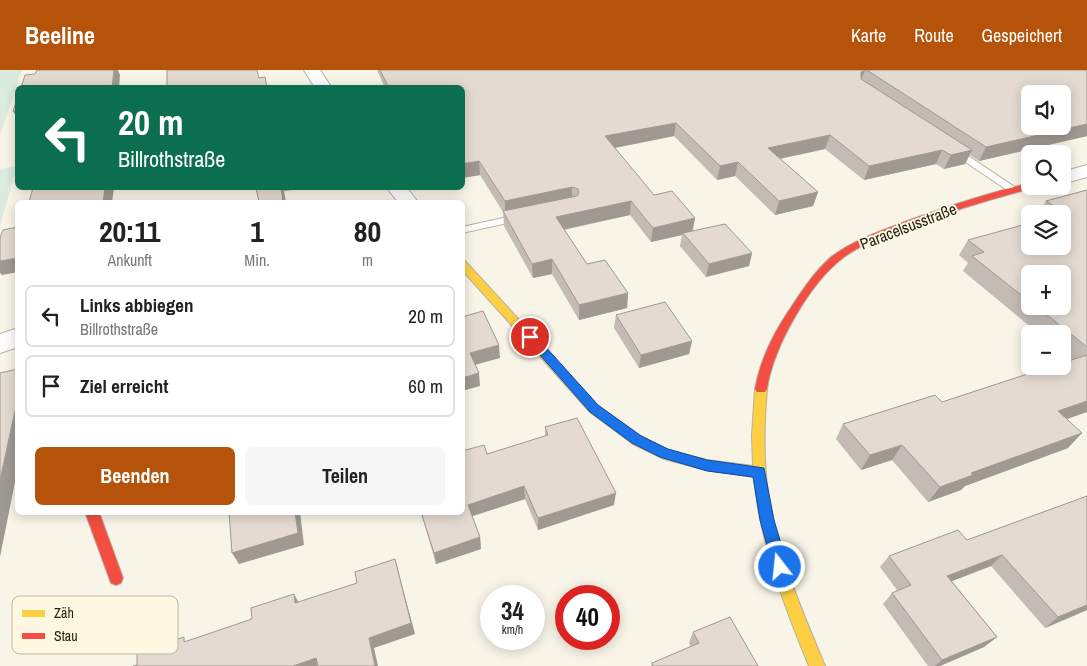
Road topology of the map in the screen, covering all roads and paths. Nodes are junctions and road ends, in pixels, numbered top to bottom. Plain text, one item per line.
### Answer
1 (312, 70) edge
2 (322, 85) edge
3 (942, 142) edge
4 (1087, 171) edge
5 (1071, 175) edge
6 (1021, 188) edge
7 (399, 190) edge
8 (1014, 190) junction
9 (406, 200) edge
10 (535, 214) edge
11 (465, 229) edge
12 (465, 266) edge
13 (15, 338) edge
14 (0, 344) edge
15 (759, 472) junction
16 (93, 515) edge
17 (116, 578) dead end
18 (817, 666) edge

1 - 2 street
3 - 8 lane
4 - 5 street
6 - 8 street, Paracelsusstraße
7 - 9 street
8 - 15 street, Paracelsusstraße
10 - 11 lane
12 - 15 street
13 - 14 street
15 - 18 street, Paracelsusstraße
16 - 17 street

